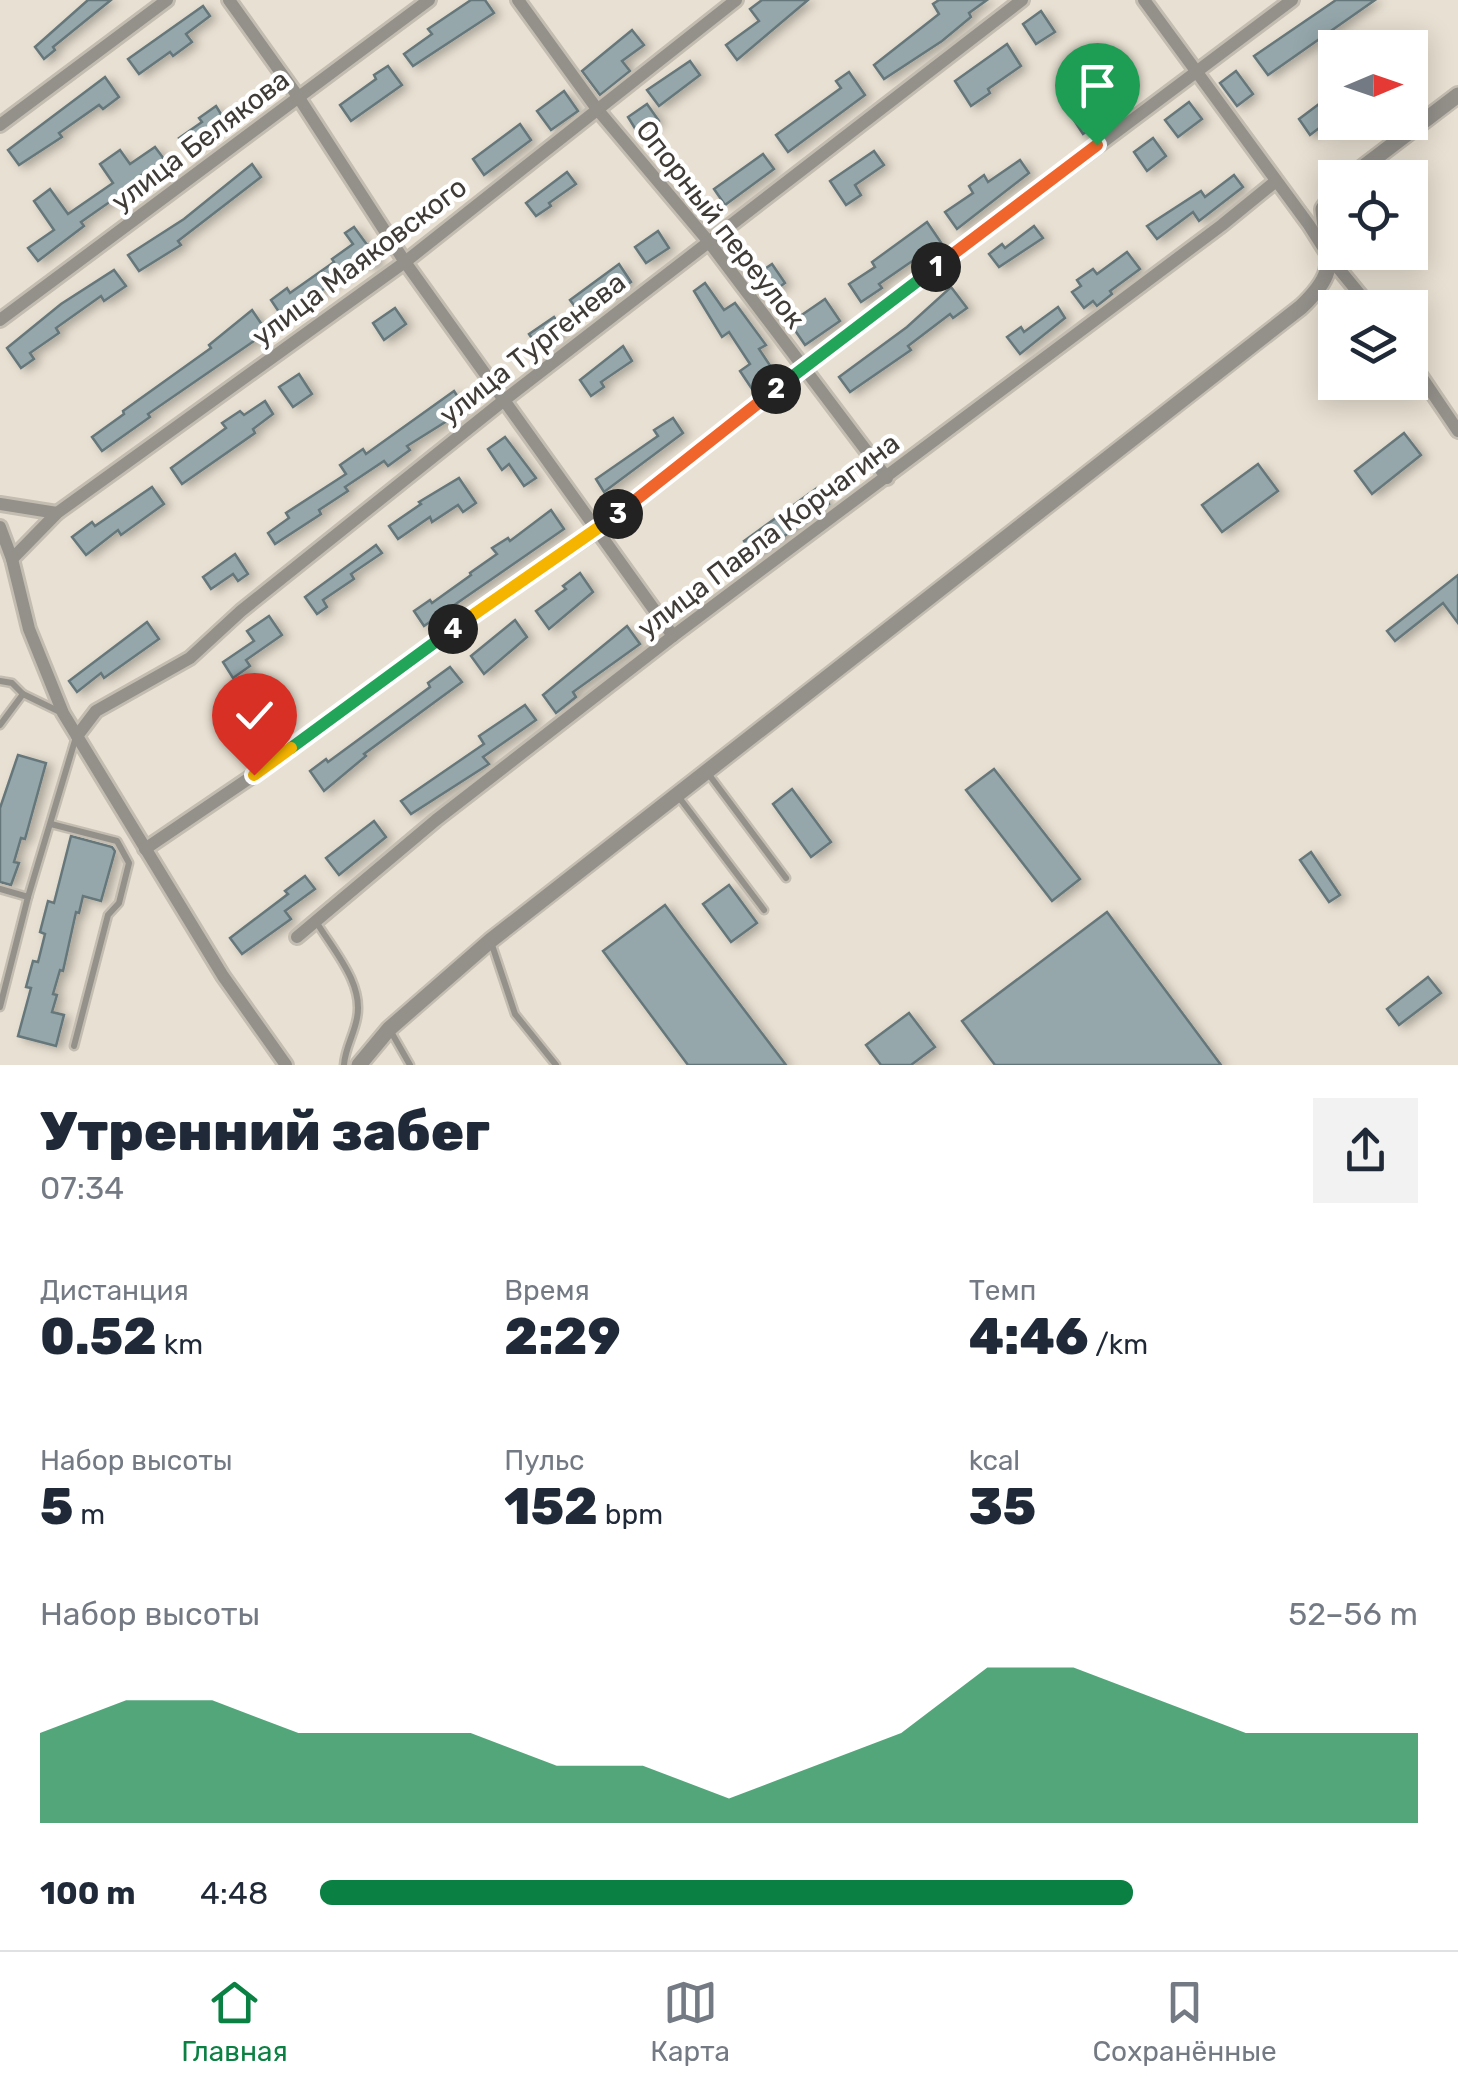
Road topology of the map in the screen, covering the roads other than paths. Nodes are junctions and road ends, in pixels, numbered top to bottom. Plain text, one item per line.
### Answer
1 (167, 0) edge
2 (229, 0) edge
3 (429, 0) edge
4 (518, 0) edge
5 (736, 0) edge
6 (1022, 0) edge
7 (1144, 0) edge
8 (1292, 0) edge
9 (1195, 71) junction
10 (1458, 95) edge
11 (299, 98) junction
12 (598, 109) junction
13 (0, 124) edge
14 (1372, 160) edge
15 (1276, 181) junction
16 (1318, 241) edge
17 (709, 242) junction
18 (404, 262) junction
19 (1328, 270) edge
20 (1340, 270) edge
21 (1356, 290) edge
22 (0, 320) edge
23 (802, 368) junction
24 (1428, 387) edge
25 (503, 402) junction
26 (1458, 432) edge
27 (887, 478) junction
28 (0, 504) edge
29 (58, 513) junction
30 (0, 527) edge
31 (596, 531) junction
32 (12, 559) junction
33 (673, 636) junction
34 (0, 681) edge
35 (23, 694) junction
36 (63, 713) junction
37 (0, 726) edge
38 (77, 736) junction
39 (707, 771) junction
40 (677, 795) junction
41 (51, 824) junction
42 (146, 849) junction
43 (786, 878) dead end
44 (0, 890) edge
45 (28, 897) junction
46 (764, 910) dead end
47 (317, 923) junction
48 (297, 937) dead end
49 (490, 941) junction
50 (0, 1008) edge
51 (389, 1030) junction
52 (74, 1046) dead end
53 (286, 1065) edge
54 (344, 1065) edge
55 (359, 1065) edge
56 (410, 1065) edge
57 (556, 1065) edge

1 - 13 street
2 - 11 street
3 - 11 street, улица Белякова
4 - 12 street, Опорный переулок
5 - 12 street, улица Маяковского
6 - 17 street, улица Тургенева
7 - 9 street
8 - 9 street
9 - 15 street
9 - 23 street
10 - 14 street
11 - 18 street
11 - 22 street, улица Белякова
12 - 17 street, Опорный переулок
12 - 18 street, улица Маяковского
15 - 16 street
15 - 27 street, улица Павла Корчагина
17 - 23 street, Опорный переулок
17 - 25 street, улица Тургенева
18 - 25 street
18 - 29 street, улица Маяковского
19 - 39 street
20 - 21 street
23 - 27 street, Опорный переулок
23 - 31 street
24 - 26 street
25 - 31 street
25 - 38 street, улица Тургенева
27 - 33 street, улица Павла Корчагина
28 - 29 street
29 - 32 street, улица Маяковского
30 - 32 street
31 - 33 street
31 - 42 street
32 - 36 street
33 - 47 street, улица Павла Корчагина
34 - 35 lane
35 - 36 lane
35 - 37 lane
36 - 38 street
38 - 41 lane
38 - 42 street
39 - 40 street
39 - 43 lane
40 - 46 lane
40 - 49 street
41 - 45 lane
41 - 52 lane
42 - 53 street
44 - 45 lane
45 - 50 lane
47 - 48 street, улица Павла Корчагина
47 - 54 lane
49 - 51 street
49 - 57 lane
51 - 55 street
51 - 56 lane

